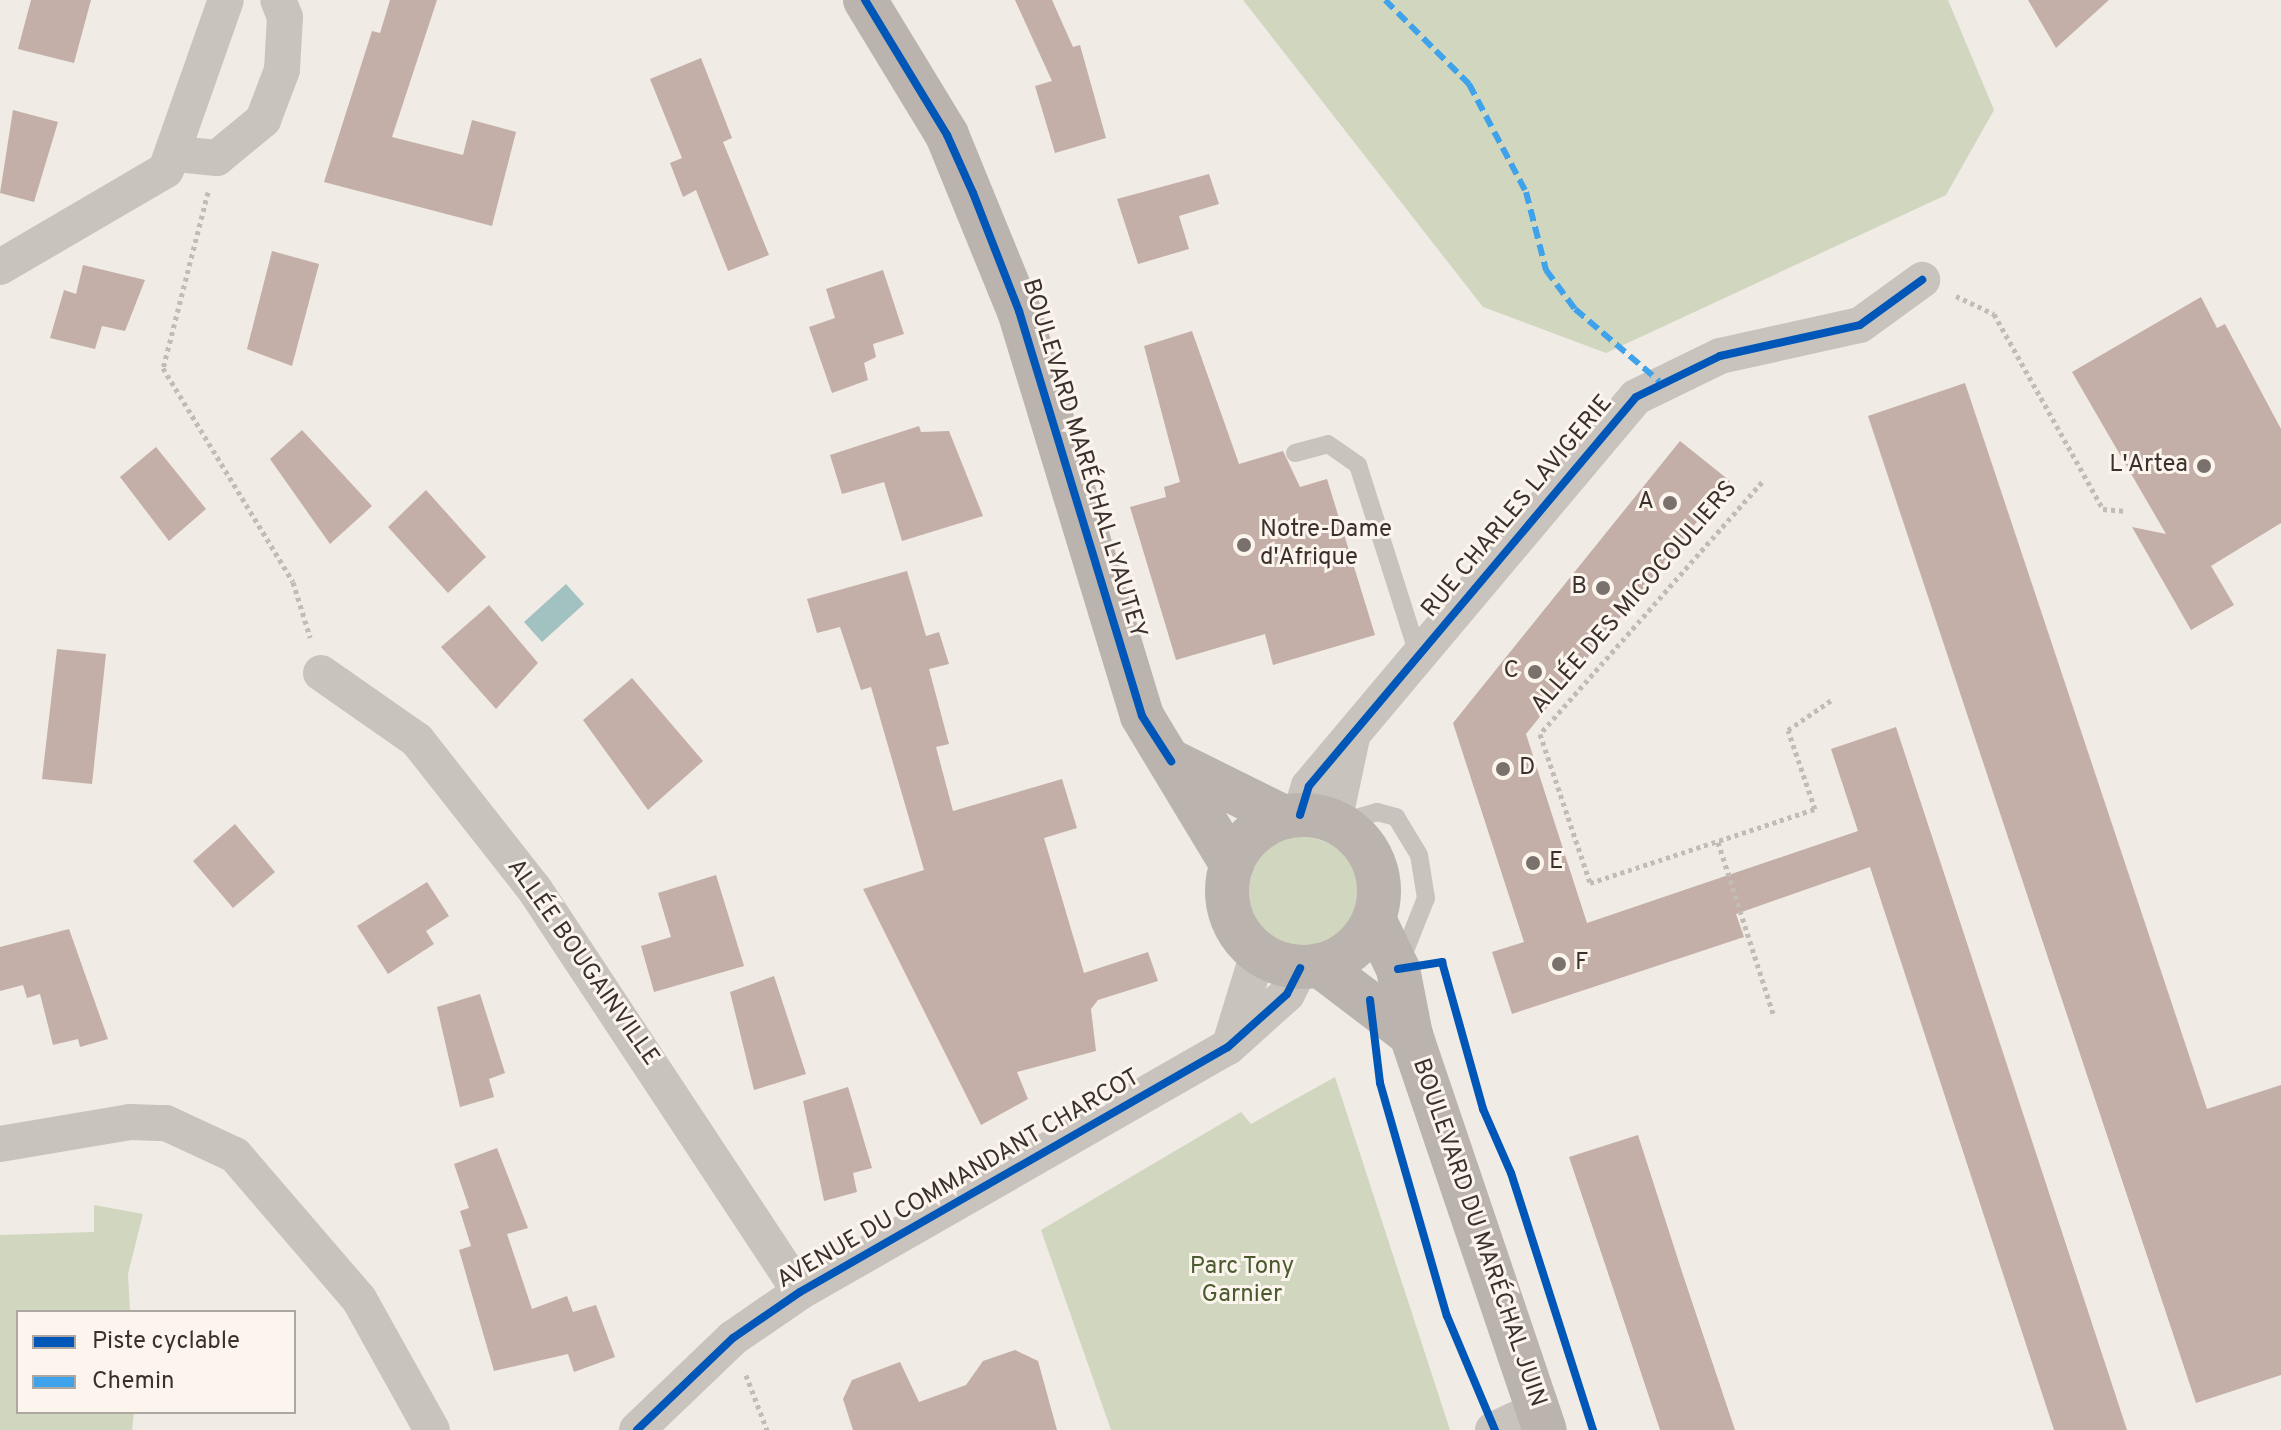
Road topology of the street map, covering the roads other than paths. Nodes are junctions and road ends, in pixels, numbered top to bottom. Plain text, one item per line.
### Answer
1 (226, 0) edge
2 (278, 0) edge
3 (865, 0) edge
4 (176, 154) junction
5 (0, 267) edge
6 (1922, 280) road end
7 (1295, 453) dead end
8 (1419, 657) junction
9 (321, 673) road end
10 (1171, 761) junction
11 (1314, 819) junction
12 (1232, 865) junction
13 (1374, 919) junction
14 (1258, 953) junction
15 (1309, 966) junction
16 (1398, 969) junction
17 (1411, 1035) junction
18 (1228, 1047) junction
19 (0, 1144) edge
20 (800, 1292) junction
21 (1541, 1419) edge
22 (432, 1430) edge
23 (637, 1430) edge
24 (1493, 1430) edge

1 - 4 street
2 - 4 street
3 - 10 main road, BOULEVARD MARÉCHAL LYAUTEY
4 - 5 street
6 - 8 street, RUE CHARLES LAVIGERIE
7 - 8 lane
8 - 11 street, RUE CHARLES LAVIGERIE
9 - 20 street, ALLÉE BOUGAINVILLE
10 - 11 main road
10 - 12 main road, BOULEVARD MARÉCHAL LYAUTEY
11 - 12 main road
11 - 13 main road
11 - 16 lane
12 - 14 main road
13 - 15 main road
13 - 16 main road, BOULEVARD DU MARÉCHAL JUIN
14 - 15 main road
14 - 18 street
15 - 17 main road
15 - 18 street, AVENUE DU COMMANDANT CHARCOT
16 - 17 main road, BOULEVARD DU MARÉCHAL JUIN
17 - 21 main road, BOULEVARD DU MARÉCHAL JUIN
18 - 20 street, AVENUE DU COMMANDANT CHARCOT
19 - 22 street
20 - 23 street, AVENUE DU COMMANDANT CHARCOT
21 - 24 street

